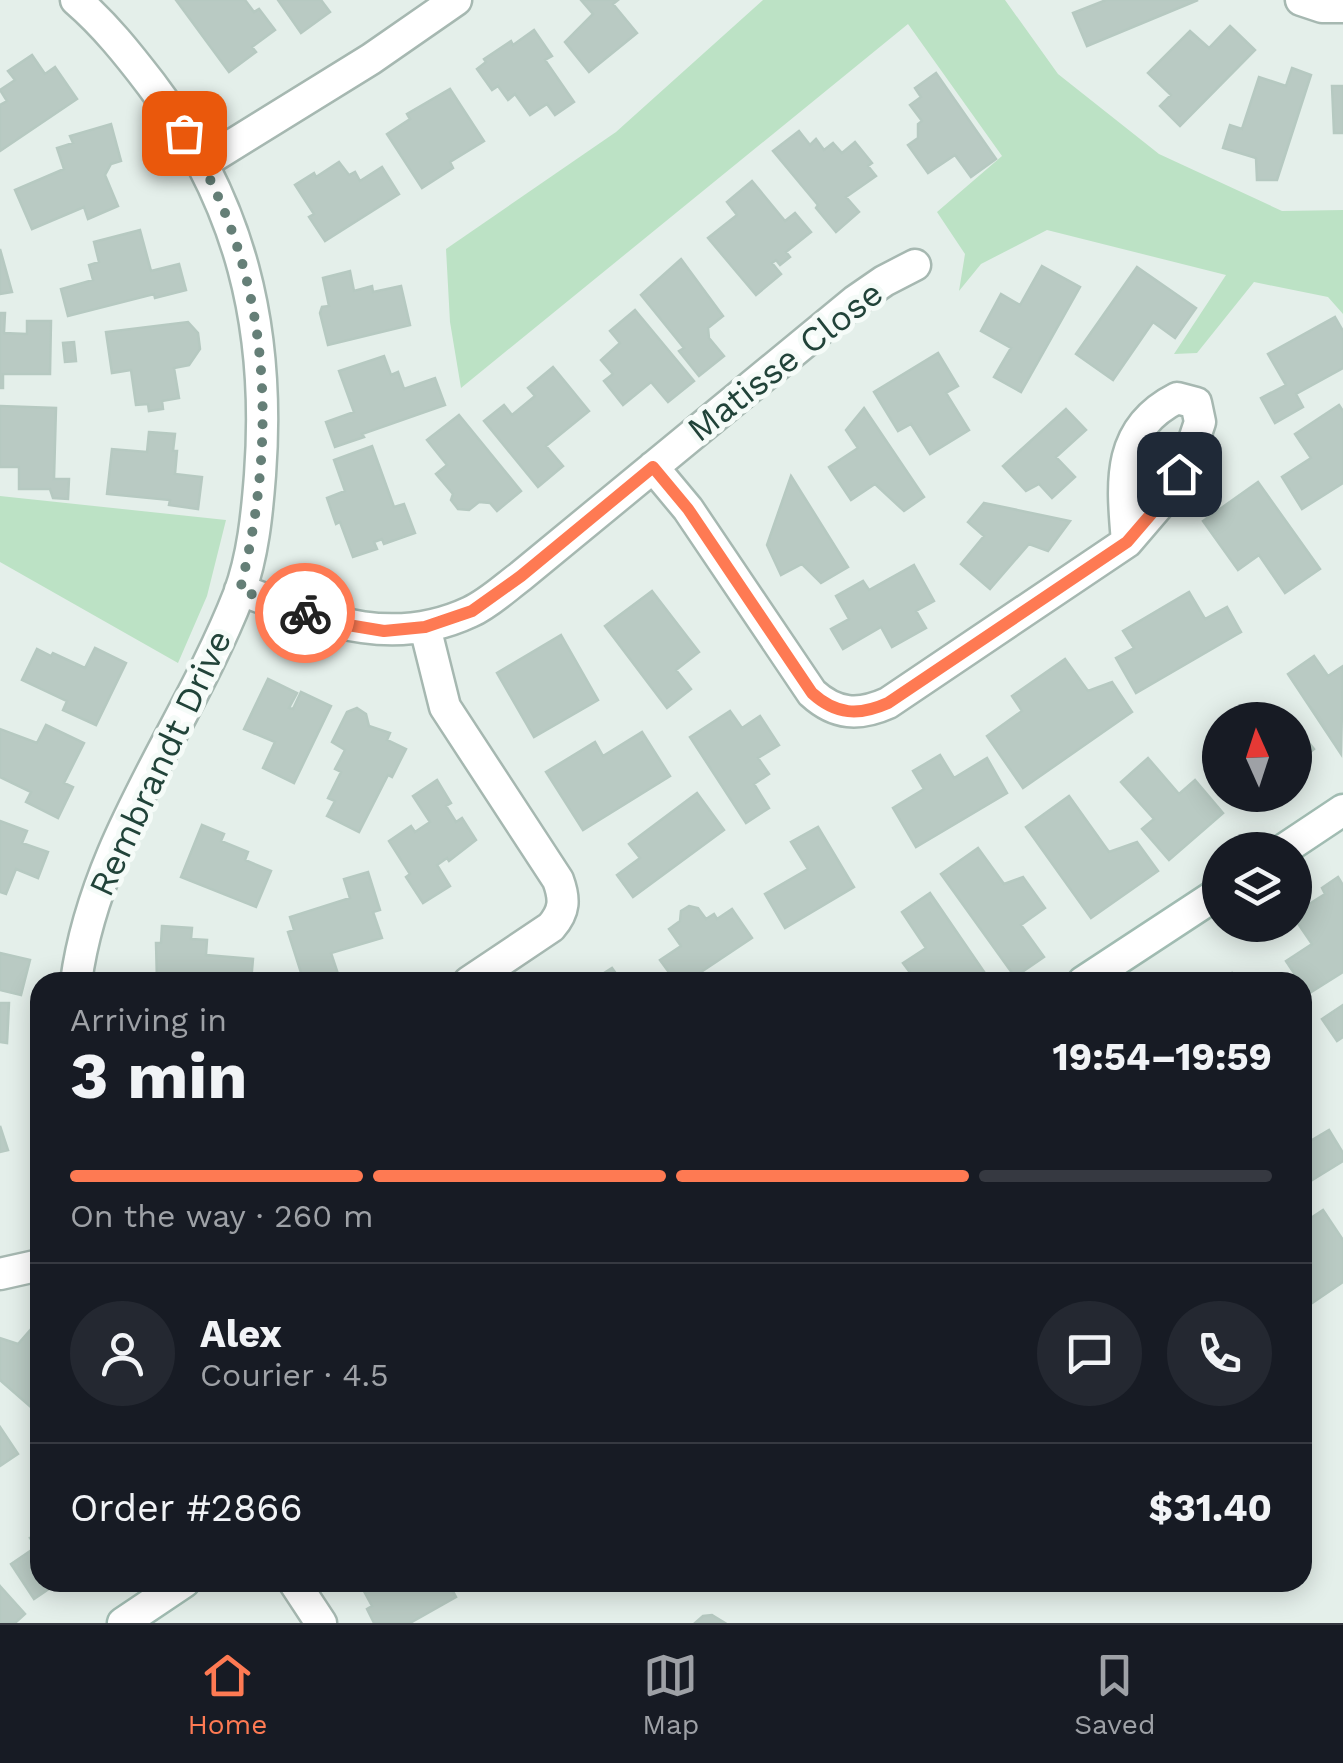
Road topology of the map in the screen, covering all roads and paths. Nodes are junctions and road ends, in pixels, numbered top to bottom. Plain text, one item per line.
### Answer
1 (76, 0) edge
2 (456, 0) edge
3 (1301, 0) edge
4 (1343, 7) edge
5 (204, 163) junction
6 (916, 264) dead end
7 (653, 467) junction
8 (1127, 542) dead end
9 (240, 590) junction
10 (425, 627) junction
11 (1343, 810) edge
12 (1310, 832) edge
13 (1202, 904) edge
14 (78, 972) edge
15 (485, 972) edge
16 (1099, 972) edge
17 (30, 1268) edge
18 (0, 1274) edge
19 (169, 1592) edge
20 (301, 1592) edge
21 (124, 1623) edge
22 (321, 1623) edge

1 - 5 street, Rembrandt Drive
2 - 5 street
3 - 4 street
5 - 9 street, Rembrandt Drive
6 - 7 street, Matisse Close
7 - 8 street
7 - 10 street, Matisse Close
9 - 10 street, Matisse Close
9 - 14 street, Rembrandt Drive
10 - 15 street
11 - 12 street
13 - 16 street
17 - 18 street
19 - 21 street
20 - 22 street

